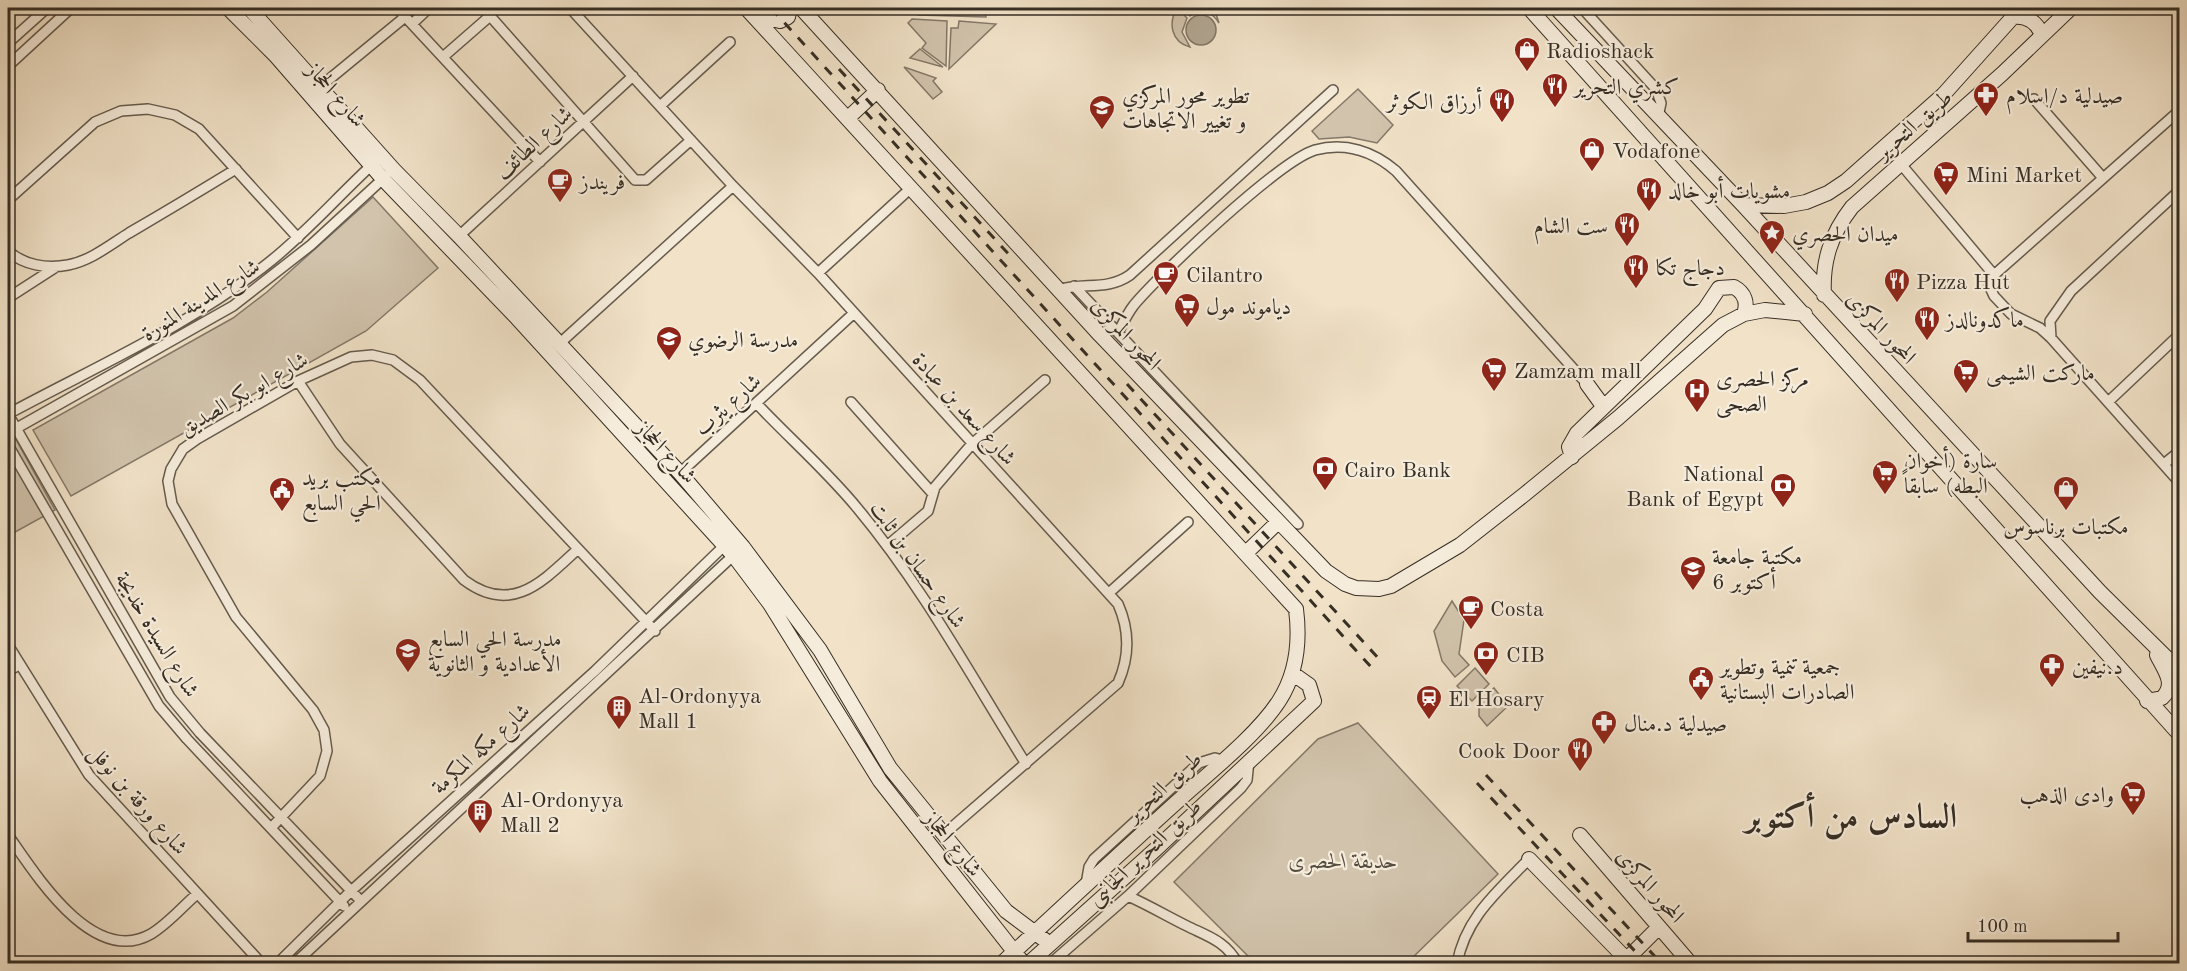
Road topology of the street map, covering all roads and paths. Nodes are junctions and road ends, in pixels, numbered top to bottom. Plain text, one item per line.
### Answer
1 (47, 8) edge
2 (71, 8) edge
3 (228, 8) edge
4 (249, 8) edge
5 (397, 8) edge
6 (429, 8) edge
7 (483, 8) edge
8 (570, 8) edge
9 (790, 8) edge
10 (801, 8) edge
11 (1529, 8) edge
12 (1556, 8) edge
13 (1582, 8) edge
14 (2071, 8) edge
15 (749, 10) edge
16 (2017, 12) edge
17 (490, 16) junction
18 (409, 20) junction
19 (2042, 35) junction
20 (729, 42) dead end
21 (8, 43) edge
22 (443, 57) junction
23 (8, 66) edge
24 (633, 76) junction
25 (321, 86) junction
26 (878, 90) junction
27 (1333, 90) dead end
28 (2034, 99) dead end
29 (660, 106) junction
30 (2180, 110) edge
31 (1658, 117) junction
32 (848, 118) junction
33 (584, 121) junction
34 (691, 140) junction
35 (377, 161) junction
36 (540, 162) junction
37 (1900, 163) junction
38 (236, 169) junction
39 (389, 174) junction
40 (2103, 178) junction
41 (733, 186) junction
42 (912, 187) junction
43 (2180, 190) edge
44 (8, 200) edge
45 (1743, 205) junction
46 (459, 236) junction
47 (298, 238) junction
48 (8, 251) edge
49 (57, 267) junction
50 (818, 273) junction
51 (1994, 275) junction
52 (1074, 286) junction
53 (1058, 290) junction
54 (1824, 295) junction
55 (8, 298) edge
56 (854, 313) junction
57 (1744, 314) junction
58 (1805, 314) junction
59 (1118, 333) junction
60 (2180, 334) edge
61 (2051, 338) junction
62 (559, 344) junction
63 (1046, 380) dead end
64 (298, 381) junction
65 (1587, 384) joint
66 (851, 402) dead end
67 (2108, 402) junction
68 (756, 404) junction
69 (1603, 406) junction
70 (8, 414) edge
71 (12, 430) edge
72 (972, 445) junction
73 (8, 446) edge
74 (2180, 451) edge
75 (1572, 457) junction
76 (2164, 464) junction
77 (680, 473) junction
78 (2180, 483) edge
79 (933, 494) junction
80 (1188, 522) dead end
81 (1278, 522) junction
82 (1298, 524) dead end
83 (734, 546) junction
84 (887, 546) junction
85 (578, 549) junction
86 (1246, 553) junction
87 (1110, 592) junction
88 (646, 621) junction
89 (655, 631) junction
90 (2153, 644) junction
91 (8, 645) edge
92 (19, 664) junction
93 (8, 671) edge
94 (2180, 671) edge
95 (1292, 673) junction
96 (2147, 701) junction
97 (2180, 735) edge
98 (1249, 759) junction
99 (1026, 764) junction
100 (280, 817) junction
101 (271, 828) junction
102 (8, 835) edge
103 (943, 835) junction
104 (1580, 835) dead end
105 (1529, 859) joint
106 (351, 891) junction
107 (197, 894) junction
108 (1128, 896) junction
109 (360, 900) junction
110 (340, 902) junction
111 (348, 911) junction
112 (1659, 927) junction
113 (1034, 933) junction
114 (1050, 944) junction
115 (1013, 952) junction
116 (1629, 961) edge
117 (262, 963) edge
118 (277, 963) edge
119 (294, 963) edge
120 (1001, 963) edge
121 (1024, 963) edge
122 (1028, 963) edge
123 (1050, 963) edge
124 (1238, 963) edge
125 (1457, 963) edge
126 (1691, 963) edge

1 - 21 street
2 - 23 street
3 - 35 main road, شارع الحجاز
4 - 25 main road, شارع الحجاز
5 - 18 street
6 - 18 street
7 - 17 street
8 - 24 street, شارع سعد بن عبادة
9 - 15 main road
10 - 26 main road, المحور المركزى
11 - 58 main road
12 - 31 main road, المحور المركزى
13 - 31 street
14 - 19 main road, طريق التحرير
15 - 32 main road
16 - 19 main road
16 - 45 main road, طريق التحرير
17 - 22 street
17 - 33 street
18 - 22 street
18 - 25 street
19 - 37 main road, طريق التحرير
20 - 29 street
22 - 36 street
24 - 29 street, شارع سعد بن عبادة
24 - 33 street, شارع الطائف
25 - 35 main road, شارع الحجاز
26 - 32 main road
26 - 53 main road, المحور المركزى
27 - 52 street
28 - 40 street
29 - 34 street, شارع سعد بن عبادة
30 - 40 street
31 - 45 main road, المحور المركزى
32 - 42 main road
33 - 34 street
33 - 36 street, شارع الطائف
34 - 41 street, شارع سعد بن عبادة
35 - 39 main road, شارع الحجاز
35 - 47 street, شارع المدينة المنورة
36 - 46 street, شارع الطائف
37 - 51 street
37 - 54 main road, طريق التحرير
38 - 44 street
38 - 47 street
38 - 49 street
39 - 46 main road, شارع الحجاز
39 - 71 street, شارع المدينة المنورة
39 - 83 main road, شارع الحجاز
40 - 51 street
41 - 50 street, شارع سعد بن عبادة
41 - 62 street
42 - 50 street
42 - 86 main road
43 - 61 street
45 - 54 main road, المحور المركزى
46 - 62 main road, شارع الحجاز
47 - 70 street, شارع المدينة المنورة
48 - 49 street
49 - 55 street
50 - 56 street, شارع سعد بن عبادة
51 - 61 street
52 - 53 street
52 - 59 street
53 - 81 main road, المحور المركزى
54 - 90 main road, المحور المركزى
56 - 68 street, شارع يثرب
56 - 72 street, شارع سعد بن عبادة
57 - 58 main road
57 - 69 main road
57 - 75 main road
58 - 96 main road
59 - 65 street
59 - 82 street
60 - 67 street
61 - 67 street
62 - 77 main road, شارع الحجاز
63 - 72 street
64 - 85 street, شارع ابو بكر الصديق
64 - 85 street
64 - 100 street, شارع ابو بكر الصديق
65 - 69 main road
66 - 79 street
67 - 76 street
68 - 77 street, شارع يثرب
68 - 84 street, شارع حسان بن ثابت
69 - 75 main road
70 - 71 street, شارع السيدة خديجة
71 - 100 street, شارع السيدة خديجة
72 - 79 street
72 - 87 street, شارع سعد بن عبادة
73 - 101 street, شارع السيدة خديجة
74 - 76 street
75 - 81 main road, المحور المركزى
76 - 78 street
77 - 83 main road, شارع الحجاز
79 - 84 street
80 - 87 street
81 - 86 main road
83 - 88 street, شارع مكه المكرمة
83 - 89 street, شارع مكه المكرمة
83 - 103 main road, شارع الحجاز
83 - 115 main road, شارع الحجاز
84 - 99 street, شارع حسان بن ثابت
85 - 88 street, شارع ابو بكر الصديق
86 - 95 main road, طريق التحرير
87 - 99 street, شارع سعد بن عبادة
88 - 89 street, شارع ابو بكر الصديق
88 - 106 street, شارع مكه المكرمة
89 - 109 street, شارع مكه المكرمة
90 - 94 main road, المحور المركزى
90 - 96 main road
91 - 92 street, شارع ورقة بن نوفل
92 - 93 street
92 - 107 street, شارع ورقة بن نوفل
95 - 98 main road, طريق التحرير
95 - 113 main road, طريق التحرير
96 - 97 main road
98 - 108 street, طريق التحرير الجانبى
98 - 114 main road, طريق التحرير
99 - 103 street, شارع سعد بن عبادة
100 - 101 street, شارع ابو بكر الصديق
100 - 106 street, شارع السيدة خديجة
101 - 110 street, شارع السيدة خديجة
102 - 107 street
103 - 113 main road, شارع الحجاز
104 - 112 main road, المحور المركزى
105 - 116 main road
105 - 125 street
106 - 109 street, شارع السيدة خديجة
106 - 110 street, شارع مكه المكرمة
107 - 117 street, شارع ورقة بن نوفل
108 - 123 street, طريق التحرير الجانبى
108 - 124 street
109 - 111 street, شارع مكه المكرمة
110 - 111 street, شارع السيدة خديجة
110 - 118 street, شارع مكه المكرمة
111 - 119 street, شارع مكه المكرمة
112 - 116 main road
112 - 126 main road, المحور المركزى
113 - 114 main road, شارع الحجاز
113 - 115 main road, طريق التحرير
114 - 122 main road, طريق التحرير
115 - 120 main road, طريق التحرير
115 - 121 main road, شارع الحجاز

